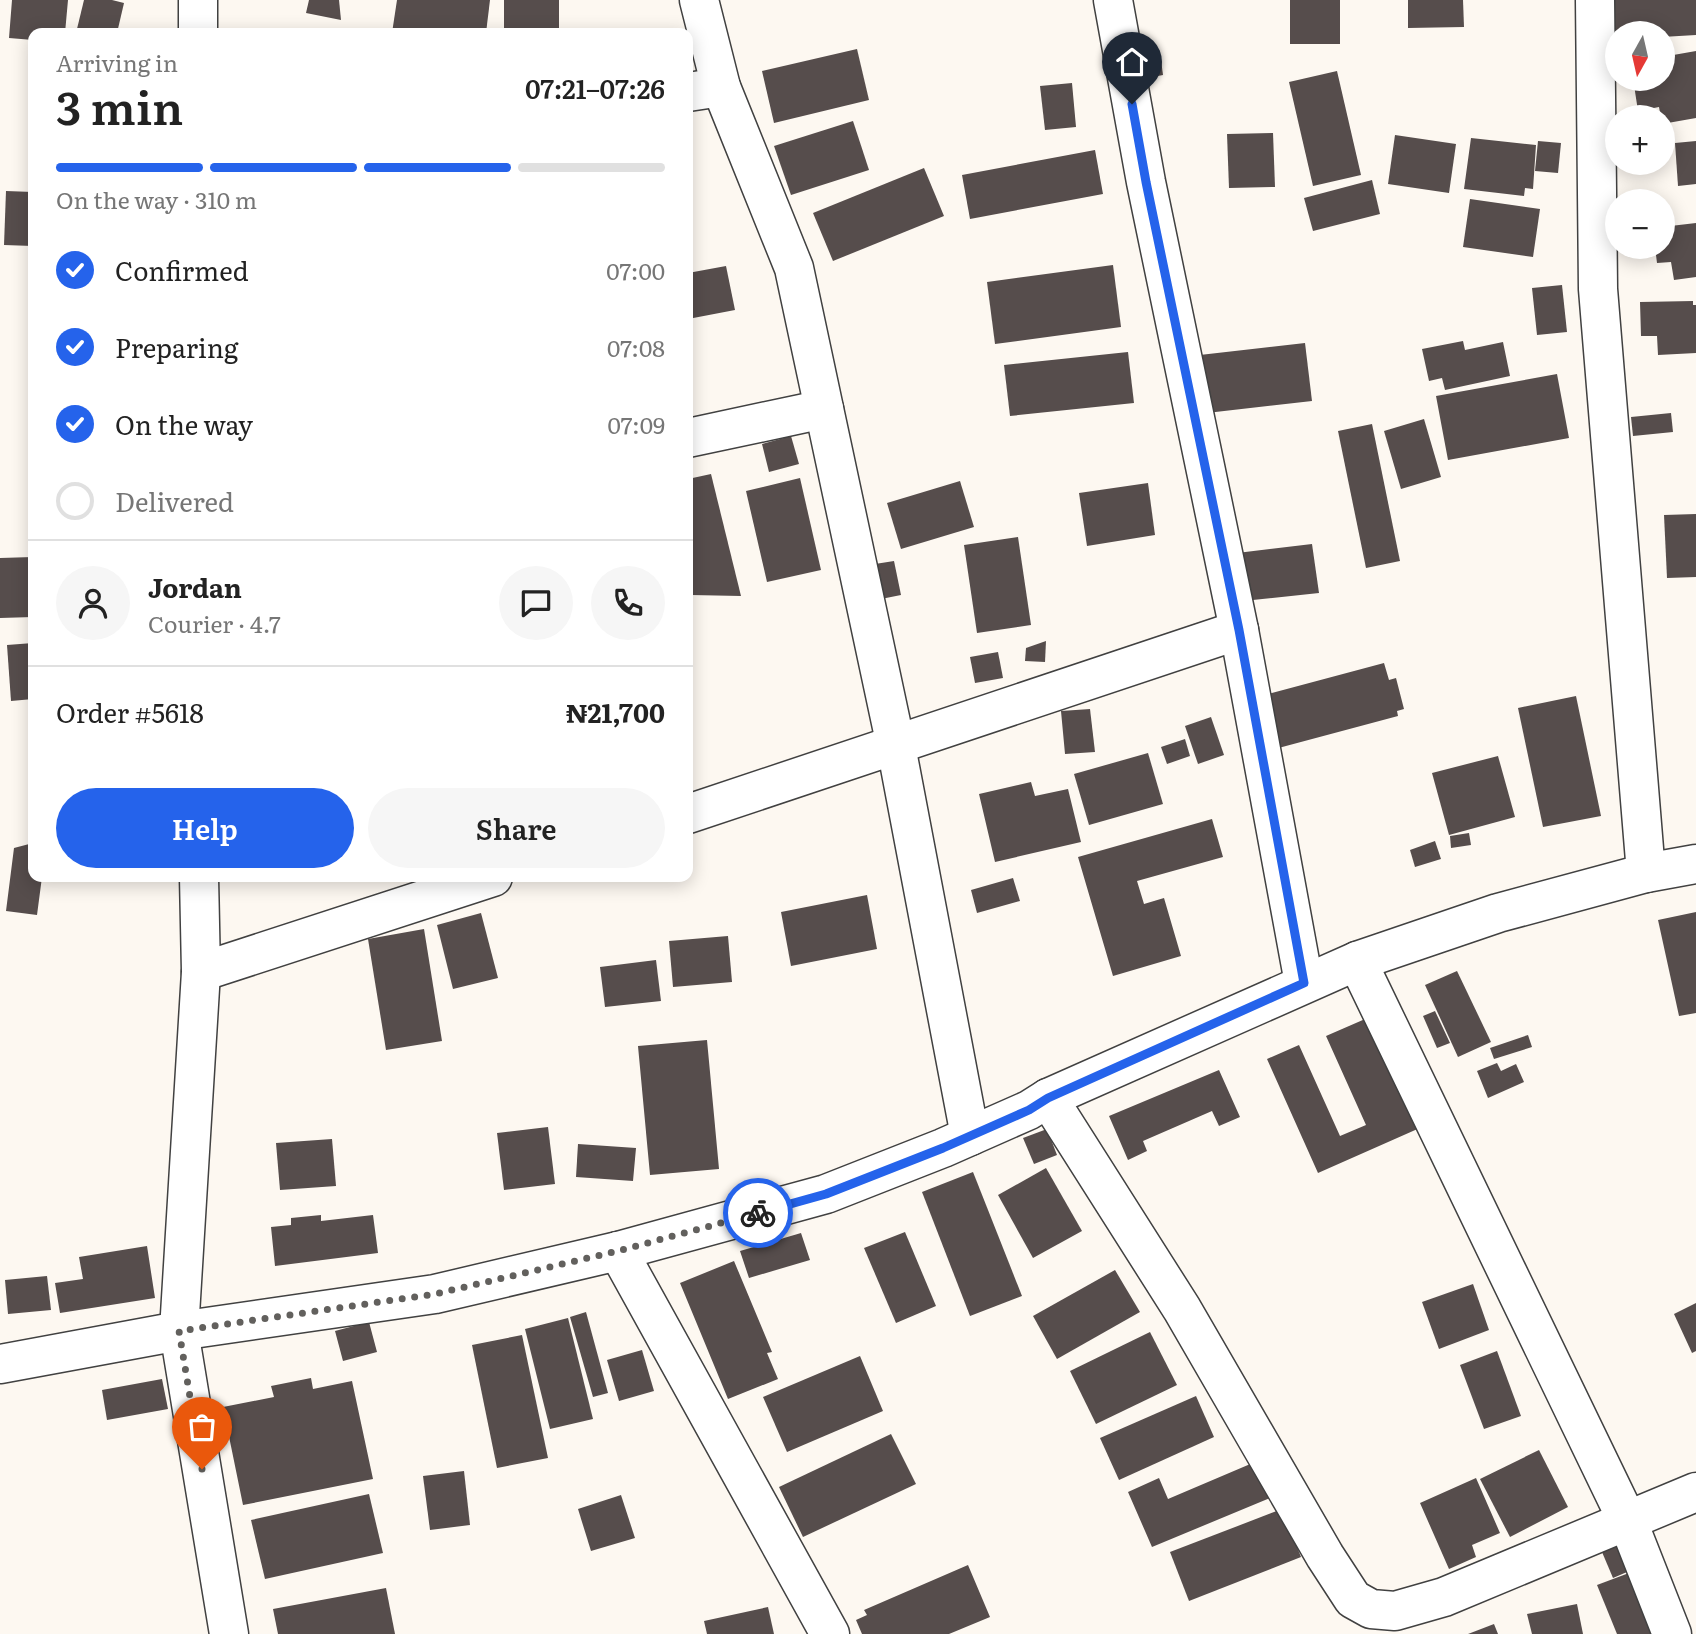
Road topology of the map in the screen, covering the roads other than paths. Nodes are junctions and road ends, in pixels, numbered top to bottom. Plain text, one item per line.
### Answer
1 (198, 0) edge
2 (699, 0) edge
3 (1114, 0) edge
4 (1595, 0) edge
5 (198, 28) edge
6 (704, 89) edge
7 (824, 409) junction
8 (693, 437) edge
9 (1239, 630) junction
10 (896, 746) junction
11 (693, 812) edge
12 (1696, 864) edge
13 (1646, 873) junction
14 (199, 882) edge
15 (478, 882) edge
16 (1357, 961) junction
17 (201, 972) junction
18 (1304, 983) junction
19 (1048, 1098) junction
20 (971, 1136) junction
21 (618, 1251) junction
22 (179, 1331) junction
23 (0, 1364) edge
24 (1696, 1492) edge
25 (1629, 1522) junction
26 (229, 1634) edge
27 (830, 1634) edge
28 (1671, 1634) edge

1 - 5 street
2 - 6 street
3 - 9 street
4 - 13 street
6 - 7 street
7 - 8 street
7 - 10 street
9 - 10 street
9 - 18 street
10 - 11 street
10 - 20 street
12 - 13 street
13 - 16 street
14 - 17 street
15 - 17 street
16 - 18 street
16 - 25 street
17 - 22 street
18 - 19 street
19 - 20 street
19 - 25 street
20 - 21 street
21 - 22 street
21 - 27 street
22 - 23 street
22 - 26 street
24 - 25 street
25 - 28 street

